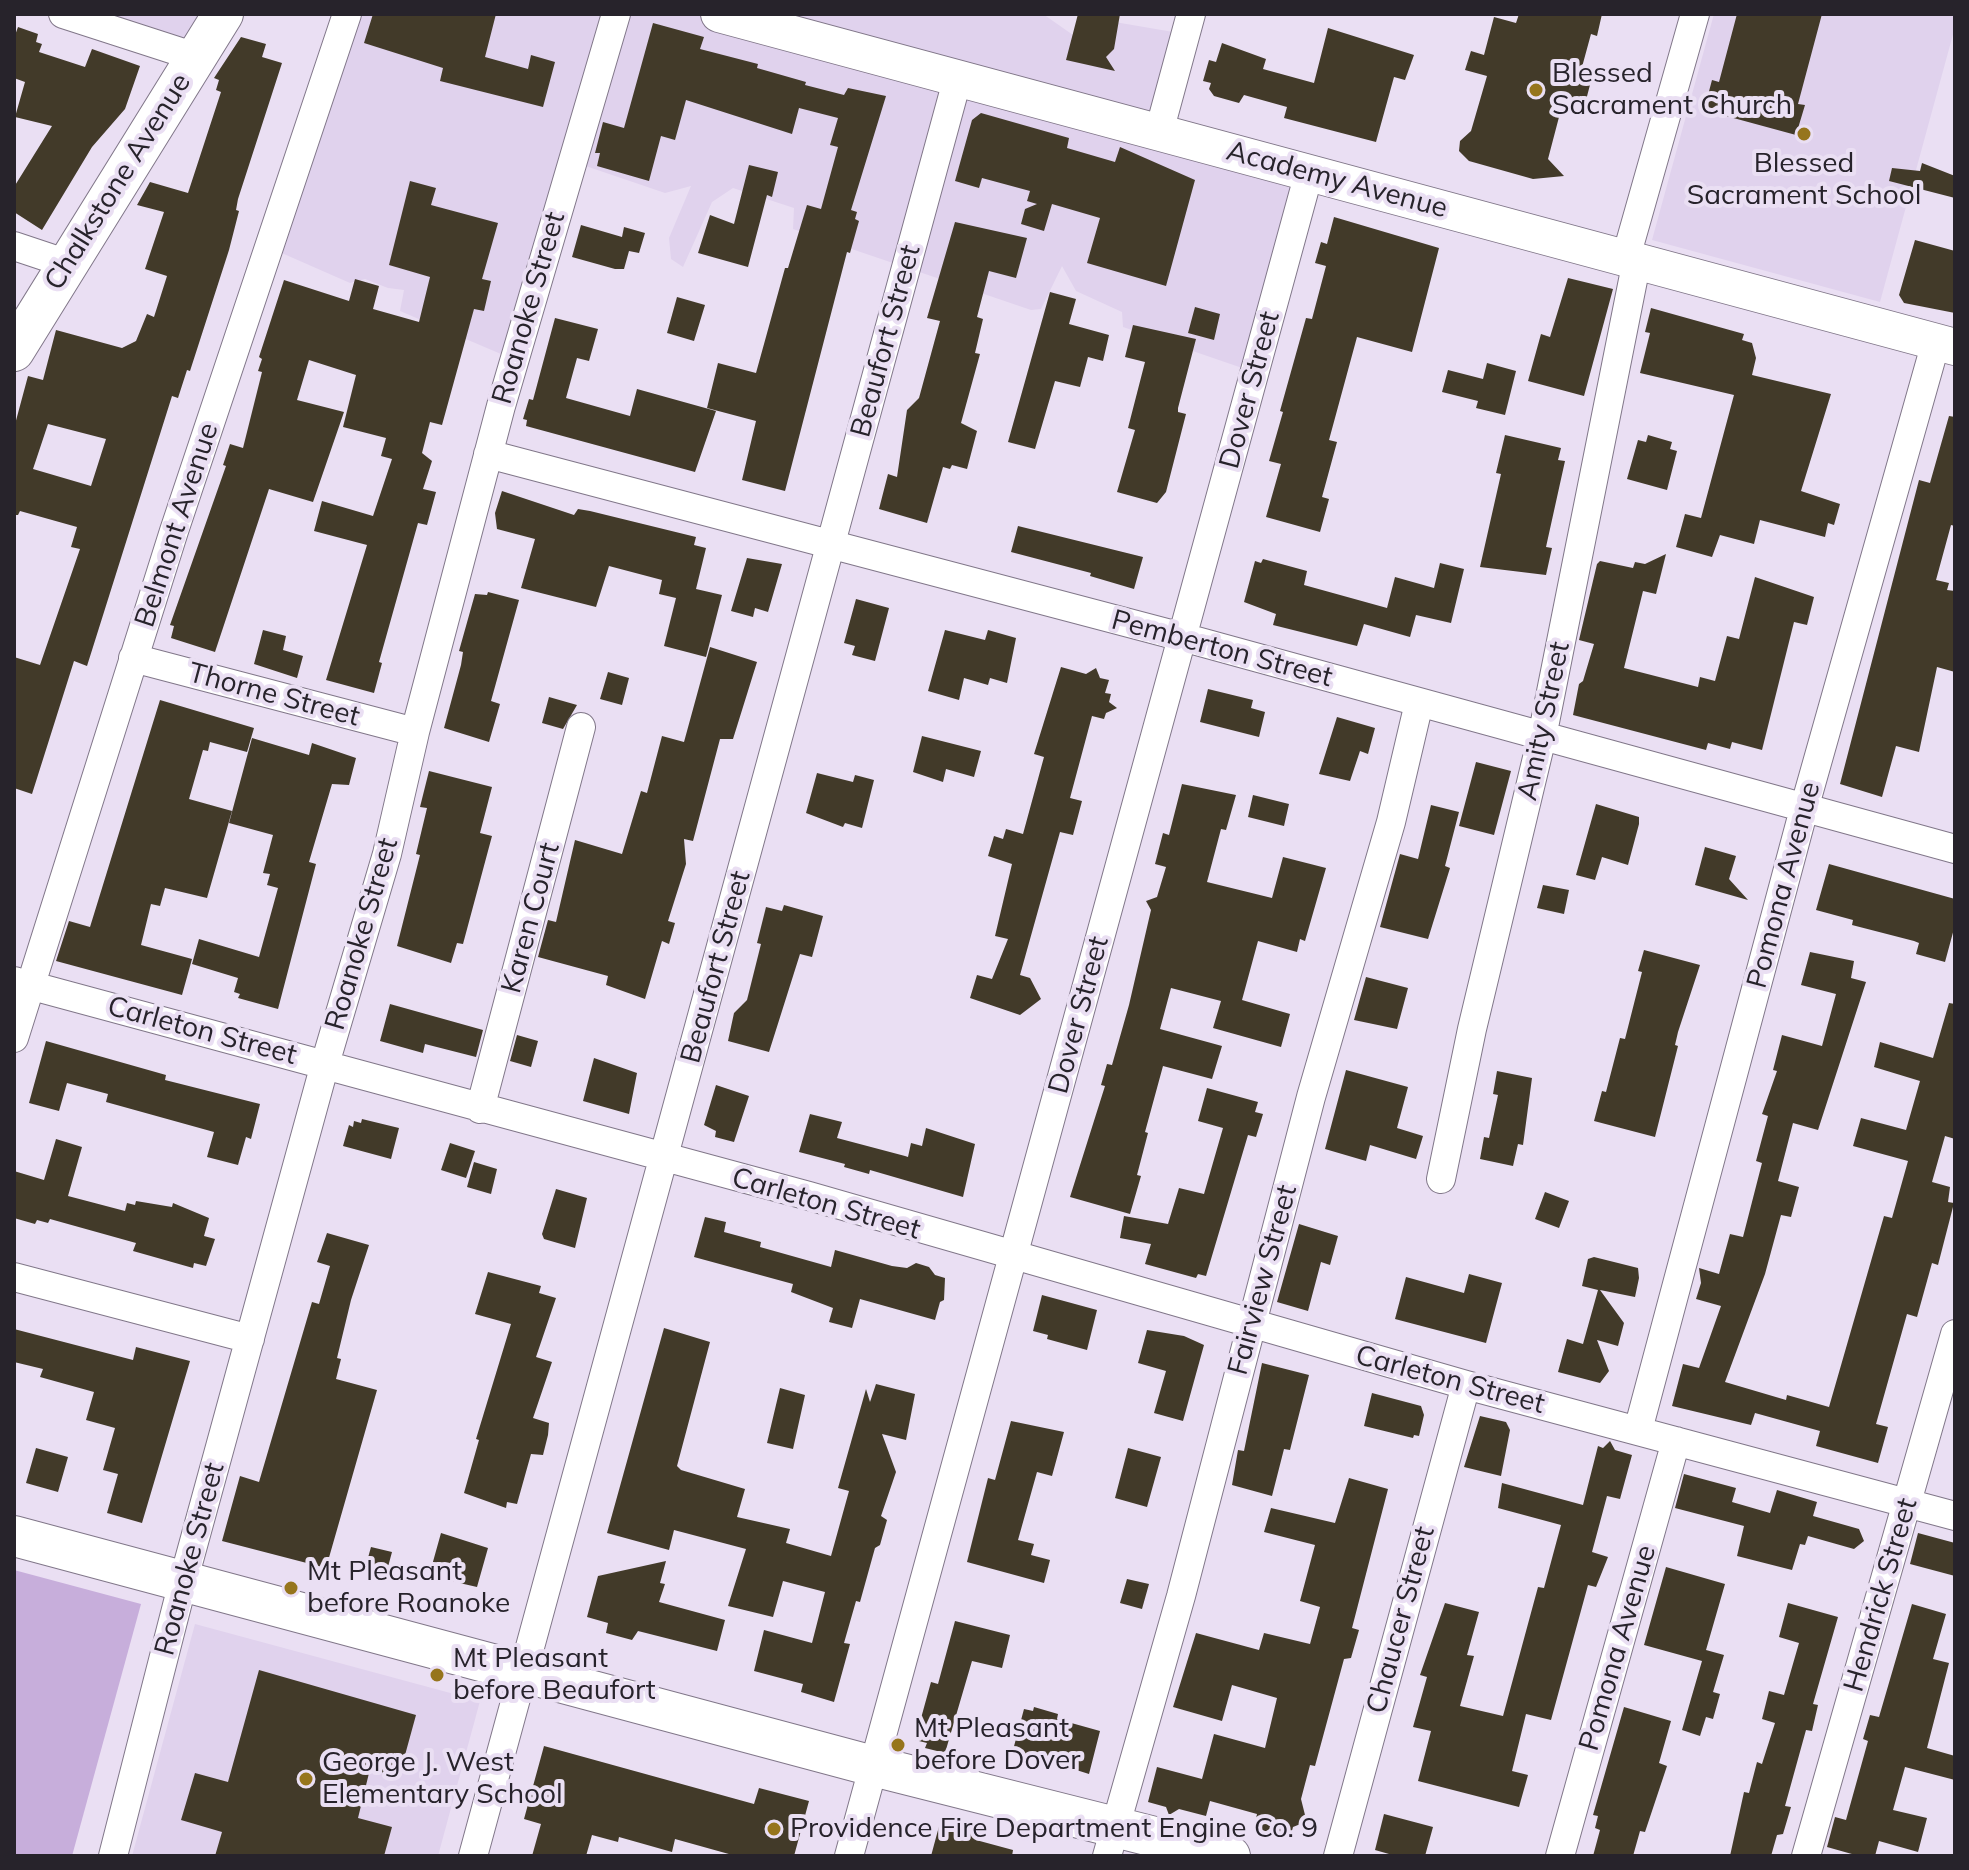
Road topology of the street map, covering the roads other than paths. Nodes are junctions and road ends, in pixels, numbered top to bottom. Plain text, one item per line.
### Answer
1 (63, 14) edge
2 (223, 14) edge
3 (347, 14) edge
4 (616, 14) edge
5 (1191, 14) edge
6 (1695, 14) edge
7 (728, 15) edge
8 (196, 57) junction
9 (958, 77) junction
10 (1159, 132) junction
11 (1309, 173) junction
12 (14, 246) edge
13 (1632, 259) junction
14 (68, 264) junction
15 (1945, 344) edge
16 (14, 351) edge
17 (488, 454) junction
18 (831, 545) junction
19 (1182, 637) junction
20 (133, 658) junction
21 (1419, 703) junction
22 (581, 727) dead end
23 (415, 732) junction
24 (1542, 737) junction
25 (1804, 809) junction
26 (1955, 849) edge
27 (22, 983) edge
28 (14, 1038) edge
29 (325, 1064) junction
30 (480, 1109) junction
31 (664, 1159) junction
32 (1441, 1179) dead end
33 (1012, 1257) junction
34 (14, 1277) edge
35 (1251, 1325) junction
36 (1955, 1334) edge
37 (250, 1339) junction
38 (1466, 1385) junction
39 (1638, 1430) junction
40 (1676, 1441) junction
41 (1908, 1503) junction
42 (1955, 1516) edge
43 (14, 1536) edge
44 (183, 1582) junction
45 (524, 1673) junction
46 (873, 1766) junction
47 (1110, 1841) edge
48 (113, 1856) edge
49 (473, 1856) edge
50 (849, 1856) edge
51 (1230, 1856) edge
52 (1338, 1856) edge
53 (1560, 1856) edge
54 (1806, 1856) edge

1 - 8 street
2 - 8 main road, Chalkstone Avenue
3 - 20 street, Belmont Avenue
4 - 17 street, Roanoke Street
5 - 10 street
6 - 13 street, Amity Street
7 - 9 street, Academy Avenue
8 - 14 main road, Chalkstone Avenue
9 - 10 street, Academy Avenue
9 - 18 street, Beaufort Street
10 - 11 street, Academy Avenue
11 - 13 street, Academy Avenue
11 - 19 street, Dover Street
12 - 14 street
13 - 15 street, Academy Avenue
13 - 24 street, Amity Street
14 - 16 main road, Chalkstone Avenue
15 - 25 street, Pomona Avenue
17 - 18 street, Pemberton Street
17 - 23 street, Roanoke Street
18 - 19 street, Pemberton Street
18 - 31 street, Beaufort Street
19 - 21 street, Pemberton Street
19 - 33 street, Dover Street
20 - 23 street, Thorne Street
20 - 27 street, Belmont Avenue
21 - 24 street, Pemberton Street
21 - 35 street, Fairview Street
22 - 30 street, Karen Court
23 - 29 street, Roanoke Street
24 - 25 street, Pemberton Street
24 - 32 street, Amity Street
25 - 26 street, Pemberton Street
25 - 39 street, Pomona Avenue
27 - 28 street, Belmont Avenue
27 - 29 street, Carleton Street
29 - 30 street, Carleton Street
29 - 37 street, Roanoke Street
30 - 31 street, Carleton Street
31 - 33 street, Carleton Street
31 - 45 street, Beaufort Street
33 - 35 street, Carleton Street
33 - 46 street, Dover Street
34 - 37 street
35 - 38 street, Carleton Street
35 - 47 street, Fairview Street
36 - 41 street, Hendrick Street
37 - 44 street, Roanoke Street
38 - 39 street, Carleton Street
38 - 52 street, Chaucer Street
39 - 40 street, Carleton Street
40 - 41 street
40 - 53 street, Pomona Avenue
41 - 42 street
41 - 54 street, Hendrick Street
43 - 44 main road
44 - 45 main road
44 - 48 street, Roanoke Street
45 - 46 main road
45 - 49 street, Beaufort Street
46 - 47 main road
46 - 50 street, Dover Street
47 - 51 main road

